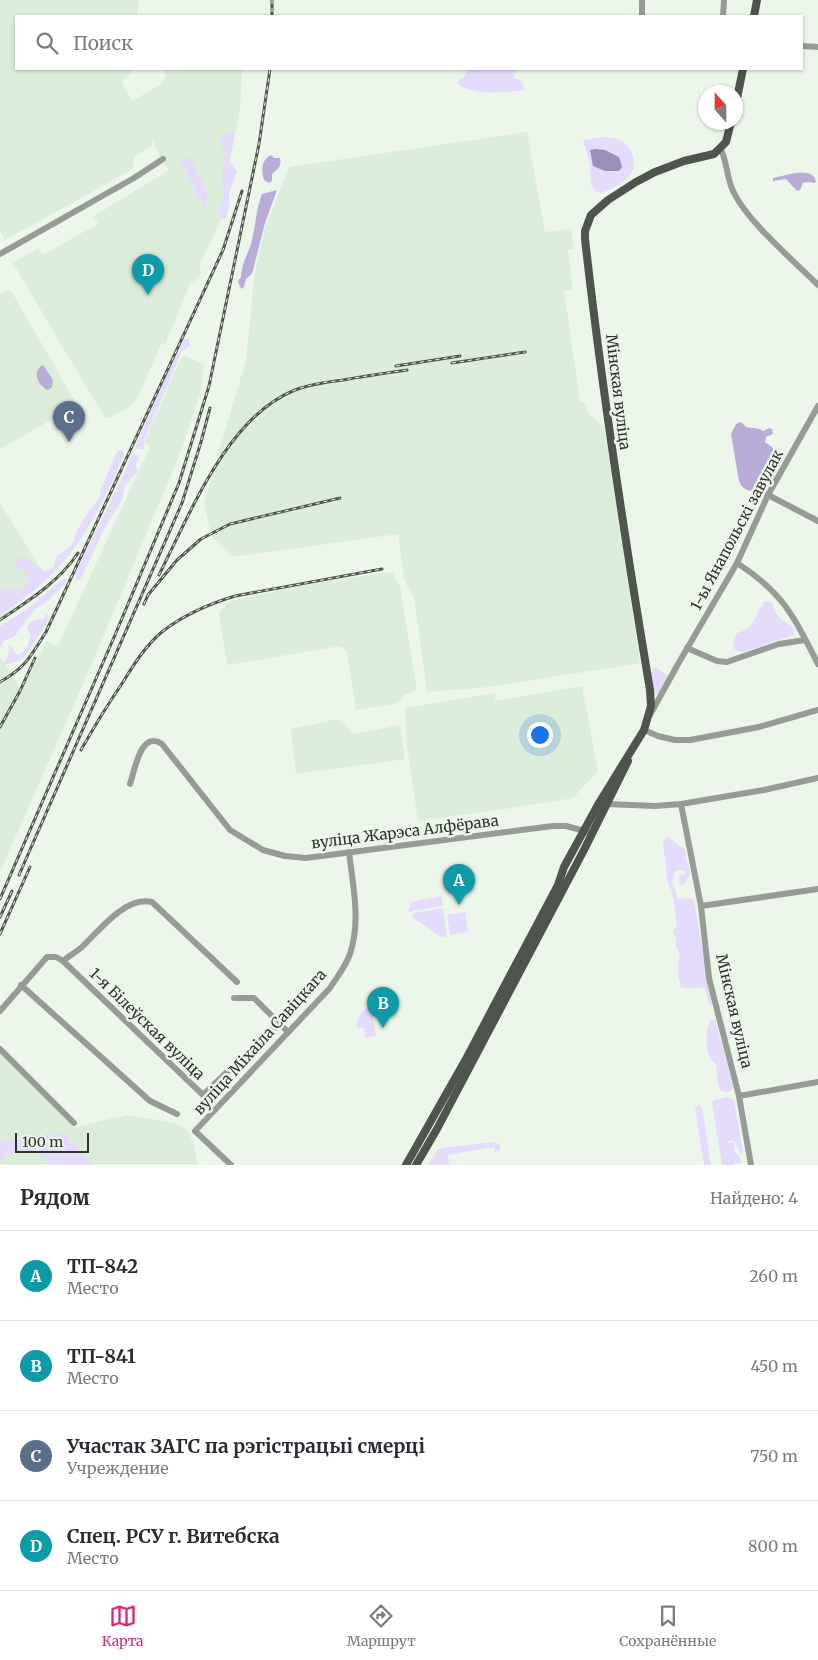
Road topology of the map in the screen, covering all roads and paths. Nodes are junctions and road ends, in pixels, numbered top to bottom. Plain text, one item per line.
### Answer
1 (642, 0) edge
2 (724, 0) edge
3 (757, 0) edge
4 (642, 15) dead end
5 (723, 15) edge
6 (754, 15) edge
7 (803, 46) edge
8 (818, 47) edge
9 (743, 70) edge
10 (740, 85) edge
11 (729, 130) edge
12 (720, 148) junction
13 (163, 159) dead end
14 (1, 251) edge
15 (818, 285) edge
16 (818, 406) edge
17 (768, 496) junction
18 (818, 521) edge
19 (737, 563) junction
20 (805, 640) junction
21 (687, 648) junction
22 (818, 664) edge
23 (818, 710) edge
24 (648, 718) junction
25 (644, 730) junction
26 (818, 778) edge
27 (130, 784) dead end
28 (603, 804) junction
29 (681, 804) junction
30 (588, 832) junction
31 (349, 852) junction
32 (818, 888) edge
33 (701, 906) junction
34 (63, 961) junction
35 (237, 982) dead end
36 (22, 985) junction
37 (234, 998) dead end
38 (0, 1011) edge
39 (280, 1025) junction
40 (288, 1032) junction
41 (0, 1049) edge
42 (818, 1082) edge
43 (739, 1096) junction
44 (177, 1114) dead end
45 (74, 1123) dead end
46 (423, 1135) junction
47 (432, 1138) junction
48 (231, 1165) edge
49 (406, 1165) edge
50 (416, 1165) edge
51 (751, 1165) edge

1 - 4 street
2 - 5 street
3 - 6 main road
7 - 8 street
9 - 10 main road
11 - 12 main road
12 - 15 street
12 - 24 main road, Мінская вуліца
13 - 14 street
16 - 17 street, 1-ы Янапольскі завулак
17 - 18 street
17 - 19 street, 1-ы Янапольскі завулак
19 - 20 street
19 - 21 street, 1-ы Янапольскі завулак
20 - 21 street
20 - 22 street
21 - 24 street, 1-ы Янапольскі завулак
23 - 25 street
24 - 25 main road, Мінская вуліца
25 - 28 main road, Мінская вуліца
26 - 29 street
27 - 31 street, вуліца Жарэса Алфёрава
28 - 29 street
28 - 30 main road, Мінская вуліца
29 - 33 street, Мінская вуліца
30 - 31 street, вуліца Жарэса Алфёрава
30 - 46 main road
30 - 47 main road
31 - 40 street, вуліца Міхаіла Савіцкага
32 - 33 street
33 - 43 street, Мінская вуліца
34 - 35 street
34 - 36 street
34 - 39 street, 1-я Білеўская вуліца
36 - 38 street
36 - 44 street
37 - 39 street
39 - 40 street
40 - 48 street, вуліца Міхаіла Савіцкага
41 - 45 street
42 - 43 street
43 - 51 street, Мінская вуліца
46 - 47 main road
46 - 49 main road
47 - 50 main road

